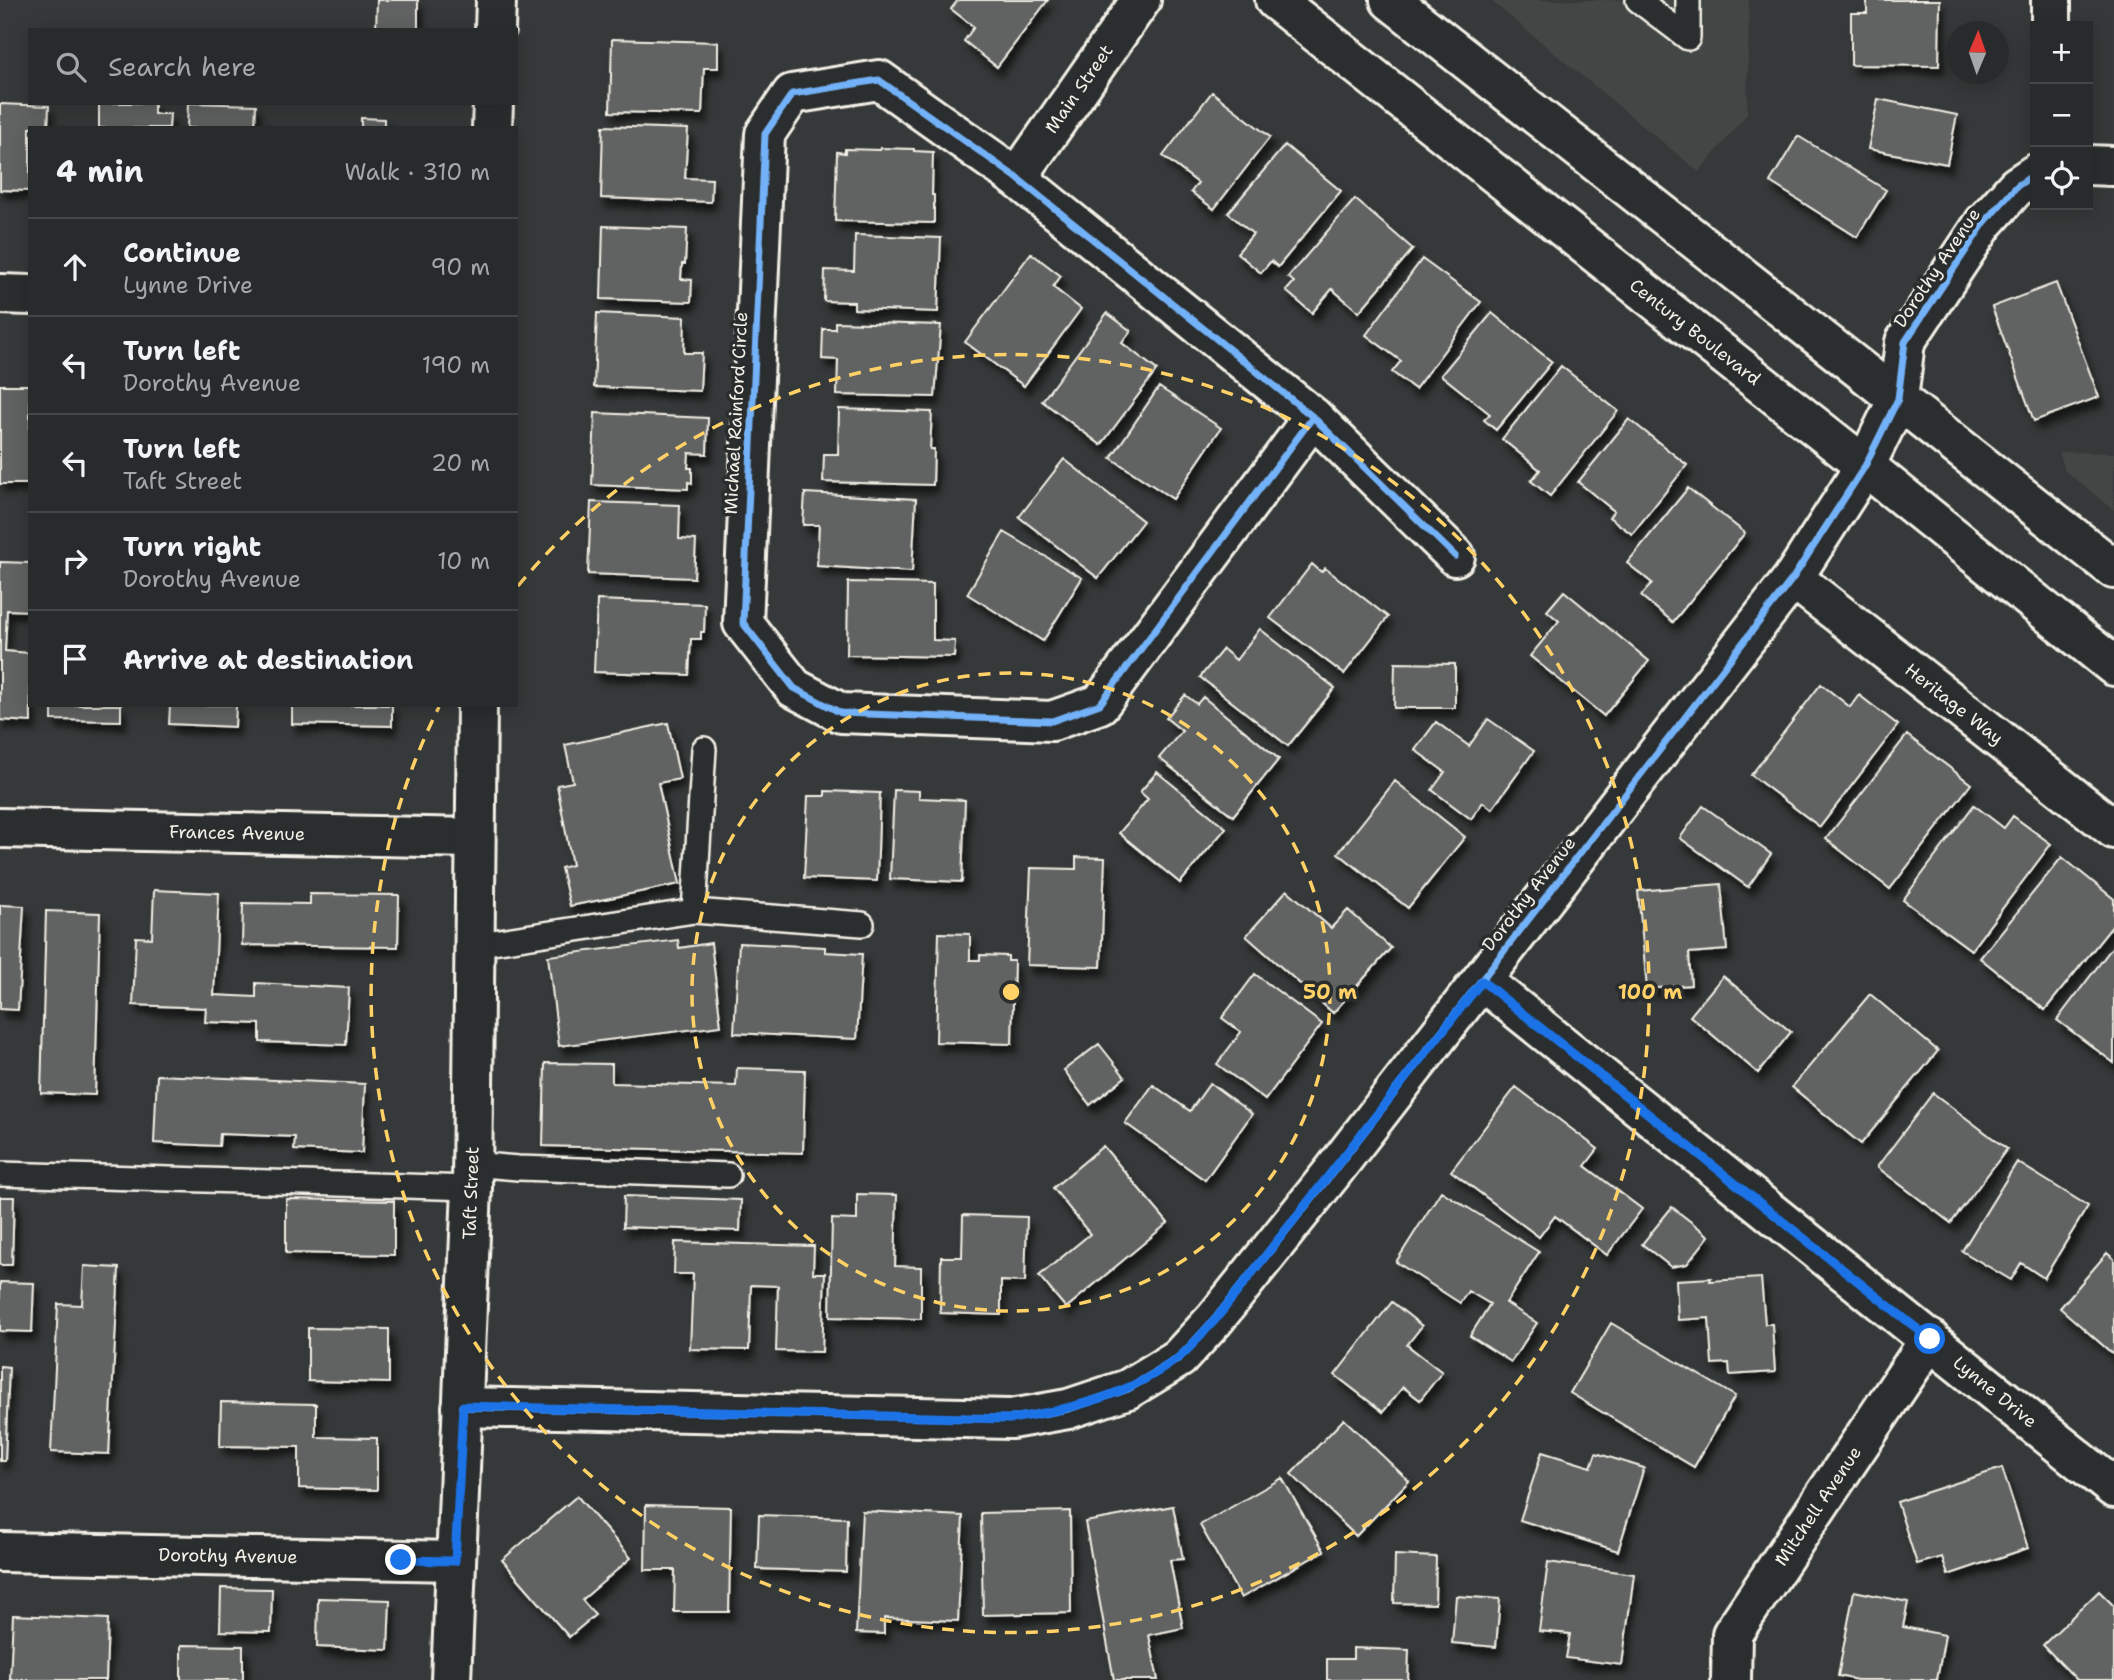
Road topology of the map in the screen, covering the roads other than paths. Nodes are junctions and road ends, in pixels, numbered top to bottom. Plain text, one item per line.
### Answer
1 (496, 0) edge
2 (1141, 0) edge
3 (1275, 0) edge
4 (1390, 0) edge
5 (1638, 0) edge
6 (1688, 0) edge
7 (2051, 0) edge
8 (2051, 21) edge
9 (495, 28) edge
10 (493, 105) edge
11 (492, 126) edge
12 (2093, 165) edge
13 (2114, 166) edge
14 (1017, 178) junction
15 (2030, 178) edge
16 (0, 294) edge
17 (28, 295) edge
18 (1898, 399) junction
19 (1313, 417) junction
20 (1865, 466) junction
21 (1455, 556) dead end
22 (2114, 569) edge
23 (1793, 578) junction
24 (2114, 666) edge
25 (477, 707) edge
26 (704, 749) dead end
27 (0, 828) edge
28 (2114, 829) edge
29 (474, 838) junction
30 (694, 911) junction
31 (862, 924) dead end
32 (473, 945) junction
33 (1482, 981) junction
34 (0, 1174) edge
35 (728, 1175) dead end
36 (472, 1176) junction
37 (1930, 1339) junction
38 (463, 1406) junction
39 (2114, 1488) edge
40 (0, 1552) edge
41 (455, 1561) junction
42 (451, 1680) edge
43 (1731, 1680) edge

1 - 9 street
2 - 14 street, Main Street
3 - 20 street, Century Boulevard
4 - 18 street
5 - 6 lane
7 - 8 street
10 - 11 street
12 - 13 street
14 - 19 street, Michael Rainford Circle
14 - 19 street, Michael Rainford Circle
15 - 18 street, Dorothy Avenue
16 - 17 street
18 - 20 street, Dorothy Avenue
18 - 22 street
19 - 21 street, Michael Rainford Circle
20 - 23 street, Dorothy Avenue
20 - 24 street, Century Boulevard
23 - 28 street, Heritage Way
23 - 33 street, Dorothy Avenue
25 - 29 street, Taft Street
26 - 30 lane
27 - 29 street, Frances Avenue
29 - 32 street, Taft Street
30 - 31 lane
30 - 32 lane
32 - 36 street, Taft Street
33 - 37 street, Lynne Drive
33 - 38 street, Dorothy Avenue
34 - 36 lane
35 - 36 lane
36 - 38 street, Taft Street
37 - 39 street, Lynne Drive
37 - 43 street, Mitchell Avenue
38 - 41 street, Taft Street
40 - 41 street, Dorothy Avenue
41 - 42 street, Taft Street

